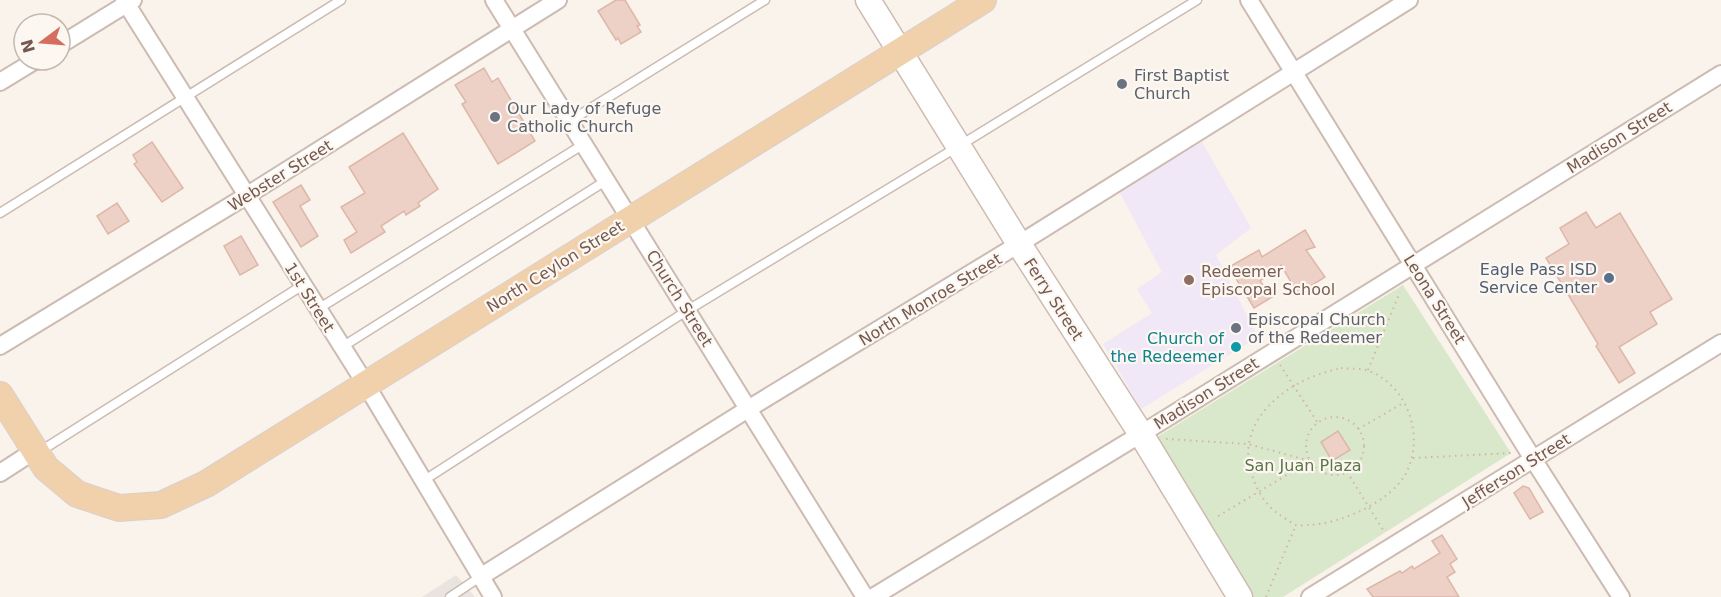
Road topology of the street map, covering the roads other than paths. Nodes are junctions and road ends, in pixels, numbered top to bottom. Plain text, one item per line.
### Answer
1 (341, 0) edge
2 (494, 0) edge
3 (558, 0) edge
4 (765, 0) edge
5 (868, 0) edge
6 (982, 0) edge
7 (1197, 0) edge
8 (1249, 0) edge
9 (1409, 0) edge
10 (128, 1) edge
11 (512, 29) junction
12 (72, 37) edge
13 (900, 50) junction
14 (1293, 71) junction
15 (16, 72) edge
16 (1721, 74) edge
17 (0, 82) edge
18 (185, 98) junction
19 (570, 121) junction
20 (584, 144) junction
21 (959, 146) junction
22 (607, 180) junction
23 (246, 196) junction
24 (0, 213) edge
25 (632, 219) junction
26 (1019, 244) junction
27 (1413, 264) junction
28 (303, 285) junction
29 (318, 309) junction
30 (688, 310) junction
31 (1721, 343) edge
32 (0, 346) edge
33 (342, 347) junction
34 (365, 383) junction
35 (0, 395) edge
36 (748, 409) junction
37 (1141, 434) junction
38 (35, 453) junction
39 (1533, 459) junction
40 (0, 473) edge
41 (423, 481) junction
42 (480, 577) junction
43 (450, 597) edge
44 (493, 597) edge
45 (865, 597) edge
46 (873, 597) edge
47 (1240, 597) edge
48 (1310, 597) edge
49 (1621, 597) edge

1 - 18 lane
2 - 11 street, Church Street
3 - 11 street, Webster Street
4 - 19 lane
5 - 13 street, Ferry Street
6 - 13 main road, North Ceylon Street
7 - 21 lane
8 - 14 street, Leona Street
9 - 14 street, North Monroe Street
10 - 12 street
10 - 18 street, 1st Street
11 - 19 street, Church Street
11 - 23 street, Webster Street
13 - 21 street, Ferry Street
13 - 25 main road, North Ceylon Street
14 - 26 street, North Monroe Street
14 - 27 street, Leona Street
15 - 17 street
16 - 27 street, Madison Street
18 - 23 street, 1st Street
18 - 24 lane
19 - 20 street, Church Street
20 - 22 street, Church Street
20 - 29 lane
21 - 26 street, Ferry Street
21 - 30 lane
22 - 25 street, Church Street
22 - 33 lane
23 - 28 street, 1st Street
23 - 32 street, Webster Street
25 - 30 street, Church Street
25 - 34 main road, North Ceylon Street
26 - 36 street, North Monroe Street
26 - 37 street, Ferry Street
27 - 37 street, Madison Street
27 - 39 street, Leona Street
28 - 29 street, 1st Street
28 - 38 lane
29 - 33 street, 1st Street
30 - 36 street, Church Street
30 - 41 lane
31 - 39 street, Jefferson Street
33 - 34 street, 1st Street
34 - 38 main road, North Ceylon Street
34 - 41 street, 1st Street
35 - 38 main road
36 - 42 street, North Monroe Street
36 - 45 street, Church Street
37 - 46 street, Madison Street
37 - 47 street, Ferry Street
38 - 40 street
39 - 48 street, Jefferson Street
39 - 49 street, Leona Street
41 - 42 street, 1st Street
42 - 43 lane
42 - 44 street, 1st Street

